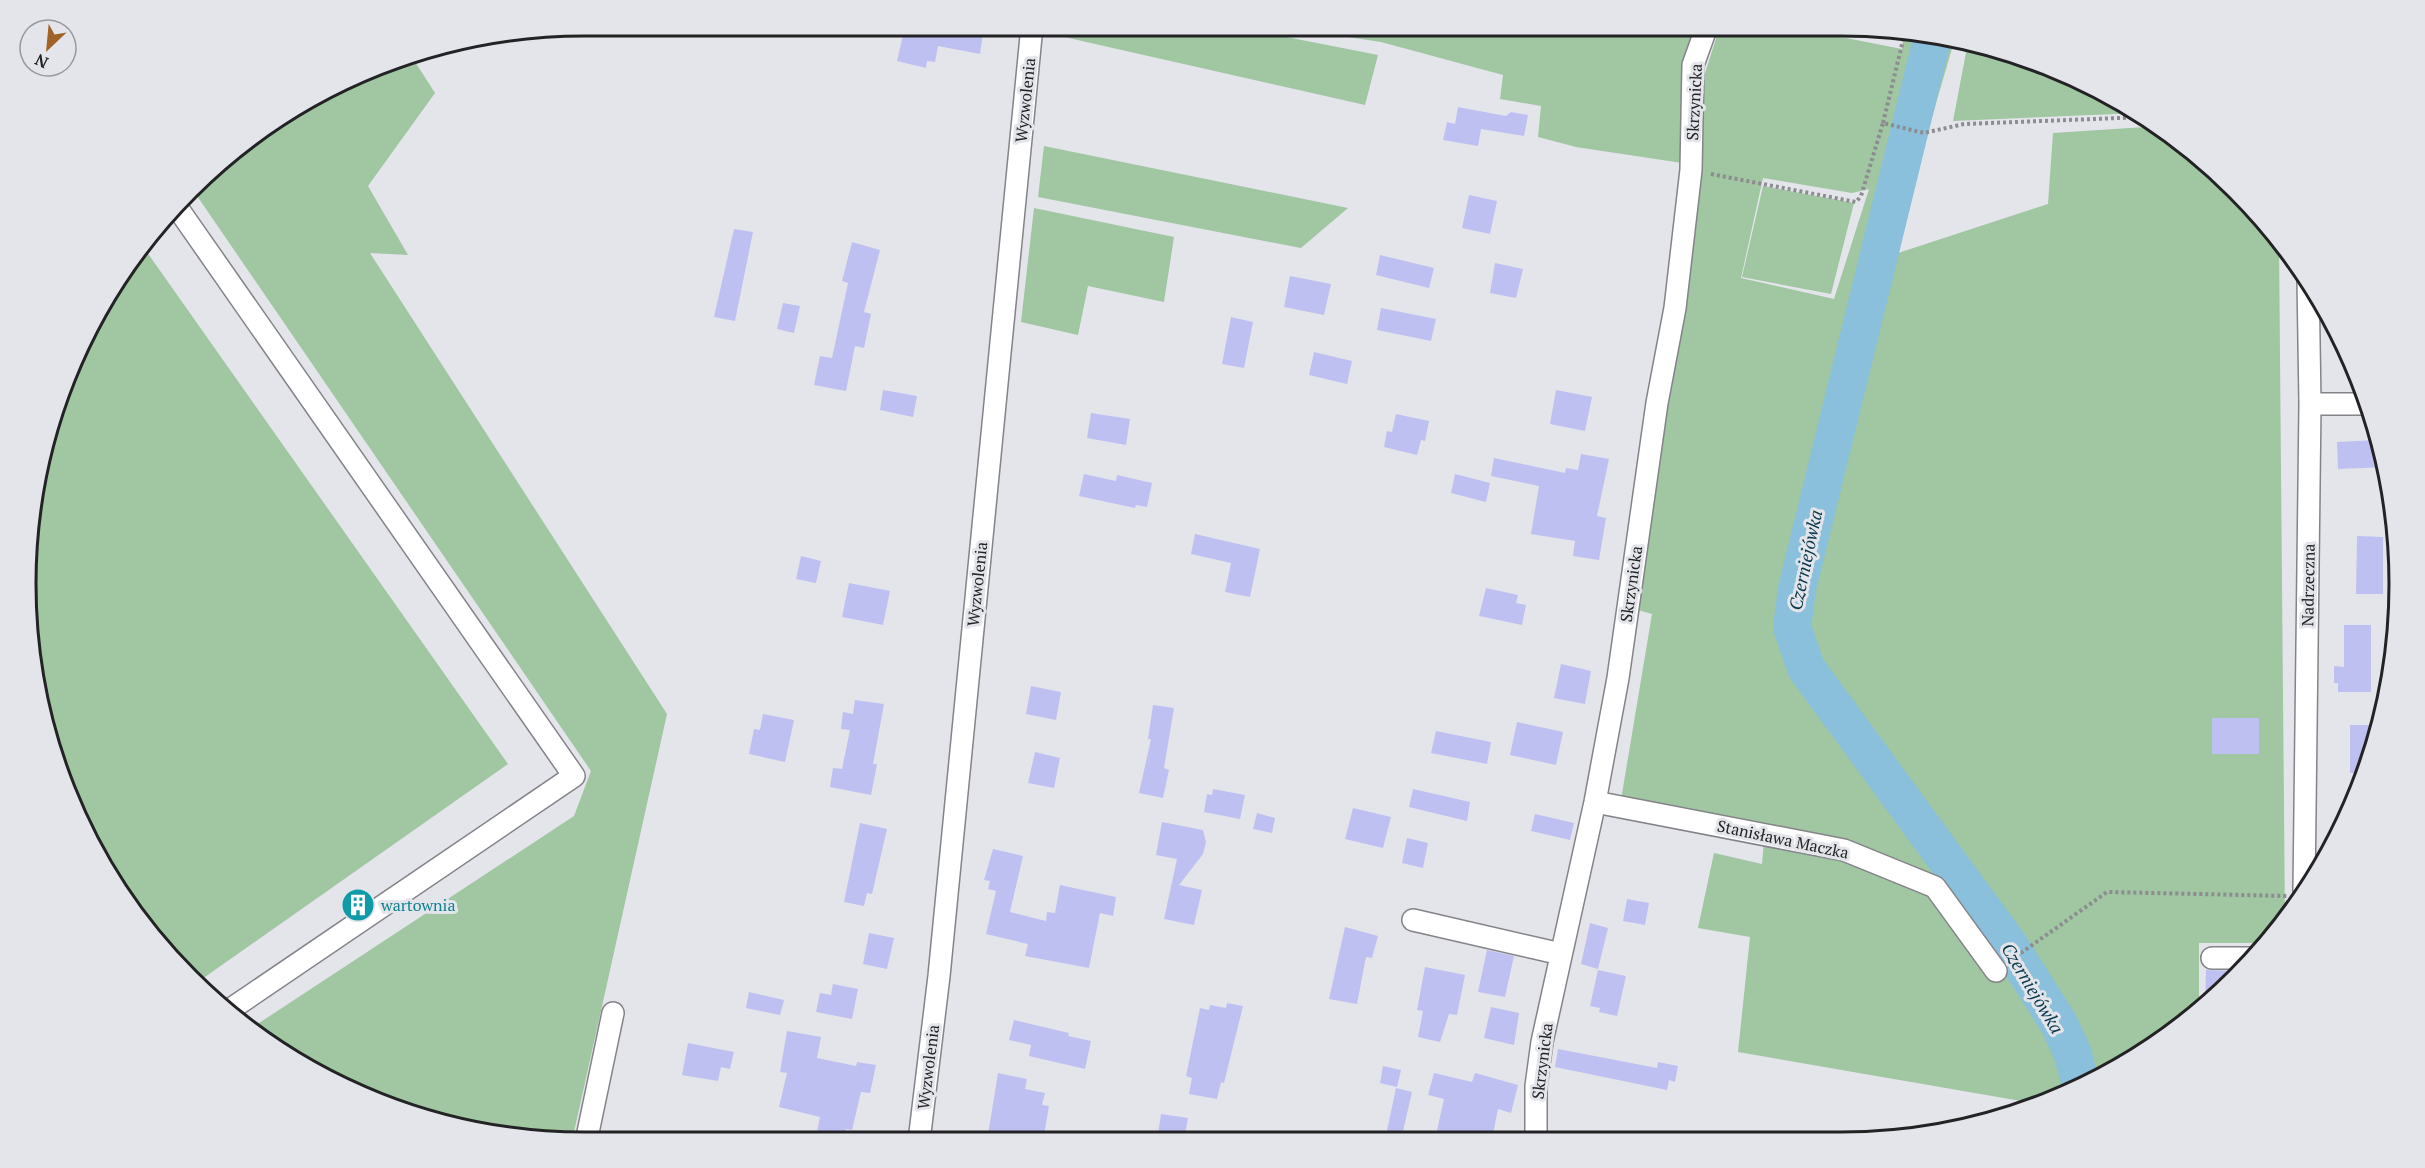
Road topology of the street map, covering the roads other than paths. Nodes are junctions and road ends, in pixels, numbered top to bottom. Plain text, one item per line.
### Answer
1 (1031, 36) edge
2 (1703, 36) edge
3 (181, 213) edge
4 (2308, 298) edge
5 (2310, 404) junction
6 (2358, 404) edge
7 (1594, 802) junction
8 (2298, 886) edge
9 (1413, 920) dead end
10 (1561, 954) junction
11 (2212, 958) dead end
12 (2240, 958) edge
13 (1996, 971) dead end
14 (235, 1006) edge
15 (613, 1013) dead end
16 (588, 1132) edge
17 (920, 1132) edge
18 (1536, 1132) edge

1 - 17 street, Wyzwolenia
2 - 7 street, Skrzynicka
3 - 14 street
4 - 5 street, Nadrzeczna
5 - 6 street
5 - 8 street, Nadrzeczna
7 - 10 street, Skrzynicka
7 - 13 street, Stanisława Maczka
9 - 10 street
10 - 18 street, Skrzynicka
11 - 12 street
15 - 16 street

